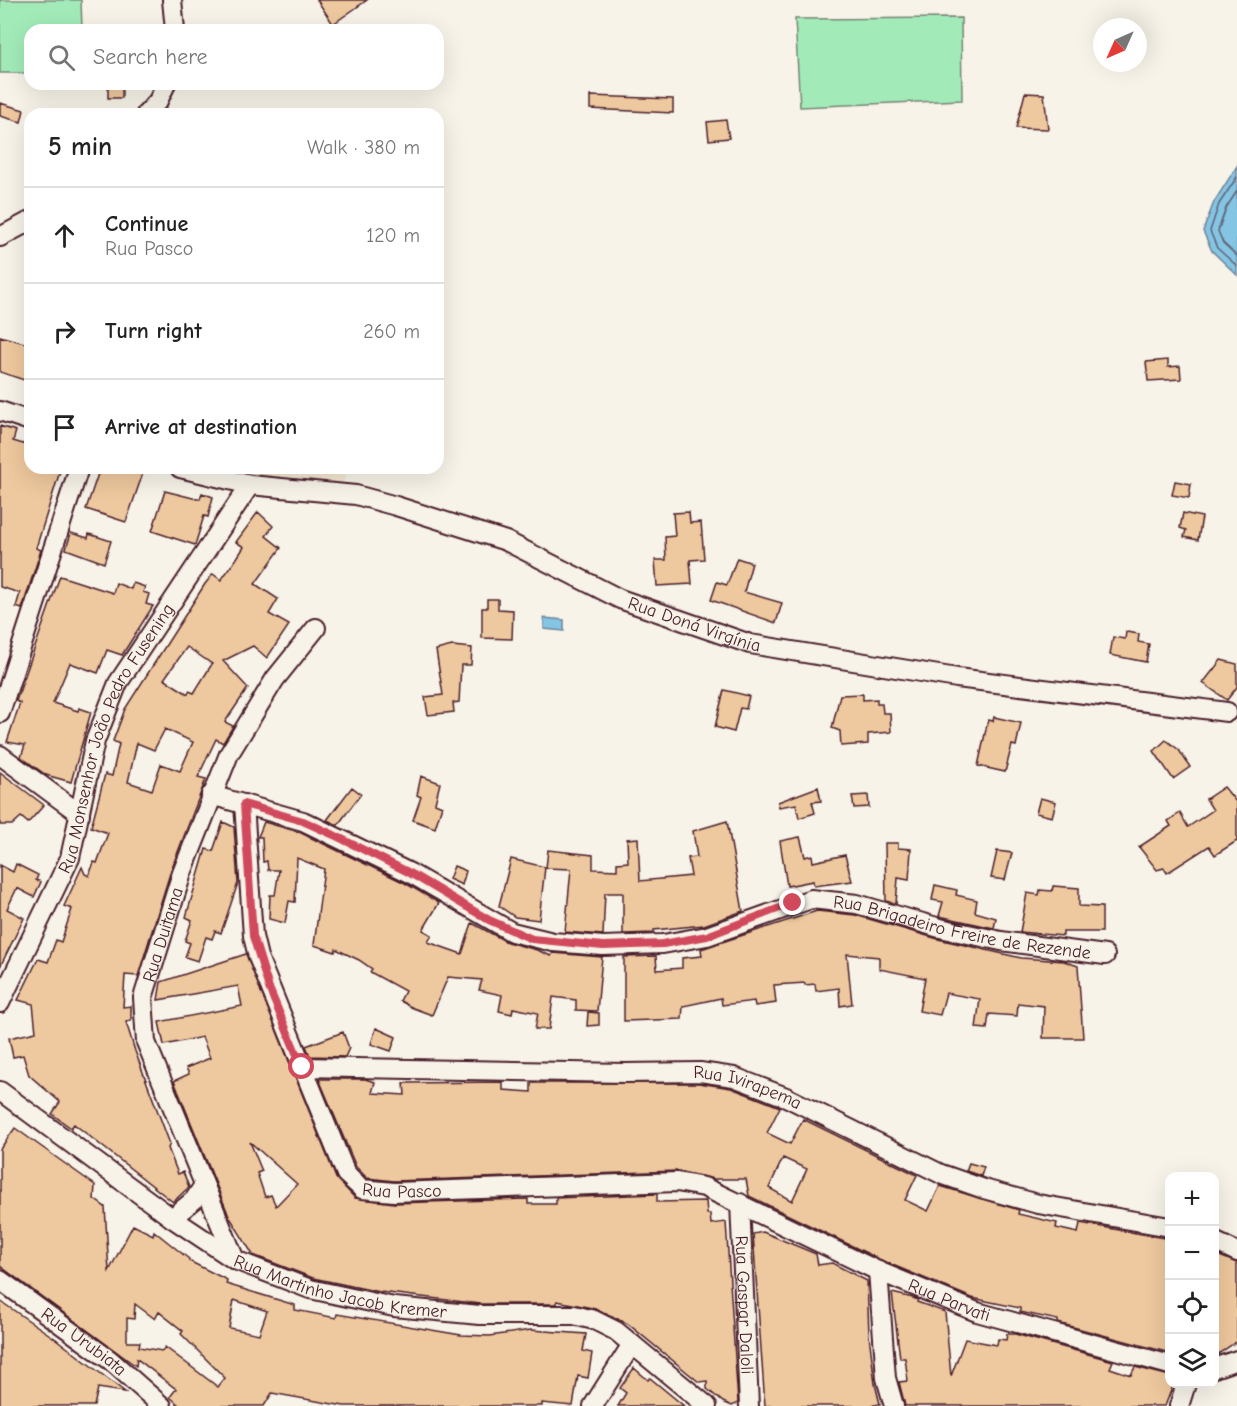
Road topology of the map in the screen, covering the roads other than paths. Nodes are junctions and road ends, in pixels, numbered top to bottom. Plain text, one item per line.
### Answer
1 (172, 0) edge
2 (174, 24) edge
3 (163, 90) edge
4 (152, 108) edge
5 (24, 224) edge
6 (0, 237) edge
7 (0, 411) edge
8 (24, 419) edge
9 (77, 474) edge
10 (206, 474) edge
11 (250, 484) junction
12 (316, 628) dead end
13 (1227, 712) dead end
14 (0, 713) edge
15 (0, 755) edge
16 (211, 795) junction
17 (244, 804) junction
18 (81, 814) junction
19 (1105, 955) dead end
20 (0, 1003) edge
21 (302, 1067) junction
22 (0, 1091) edge
23 (204, 1185) junction
24 (740, 1203) junction
25 (172, 1218) junction
26 (1165, 1226) edge
27 (235, 1260) junction
28 (878, 1271) junction
29 (0, 1280) edge
30 (632, 1344) junction
31 (1237, 1360) edge
32 (1165, 1364) edge
33 (1219, 1367) edge
34 (1184, 1388) edge
35 (162, 1406) edge
36 (593, 1406) edge
37 (707, 1406) edge
38 (749, 1406) edge
39 (894, 1406) edge
40 (1179, 1406) edge

1 - 2 street
3 - 4 street
5 - 6 street
7 - 8 street
9 - 14 street
10 - 11 street, Rua Doná Virgínia
11 - 13 street, Rua Doná Virgínia
11 - 18 street, Rua Monsenhor João Pedro Fusening
12 - 16 street, Rua Duitama
15 - 18 street
16 - 17 street, Rua Brigadeiro Freire de Rezende
16 - 23 street, Rua Duitama
17 - 19 street, Rua Brigadeiro Freire de Rezende
17 - 21 street, Rua Pasco
18 - 20 street, Rua Monsenhor João Pedro Fusening
21 - 24 street, Rua Pasco
21 - 26 street, Rua Ivirapema
22 - 25 street, Rua Martinho Jacob Kremer
23 - 25 street
23 - 27 street, Rua Duitama
24 - 28 street, Rua Parvati
24 - 38 street, Rua Gaspar Daloli
25 - 27 street, Rua Martinho Jacob Kremer
27 - 30 street, Rua Martinho Jacob Kremer
28 - 32 street, Rua Parvati
28 - 39 street
29 - 35 street, Rua Urubiata
30 - 36 street
30 - 37 street, Rua Martinho Jacob Kremer
31 - 33 street
34 - 40 street

